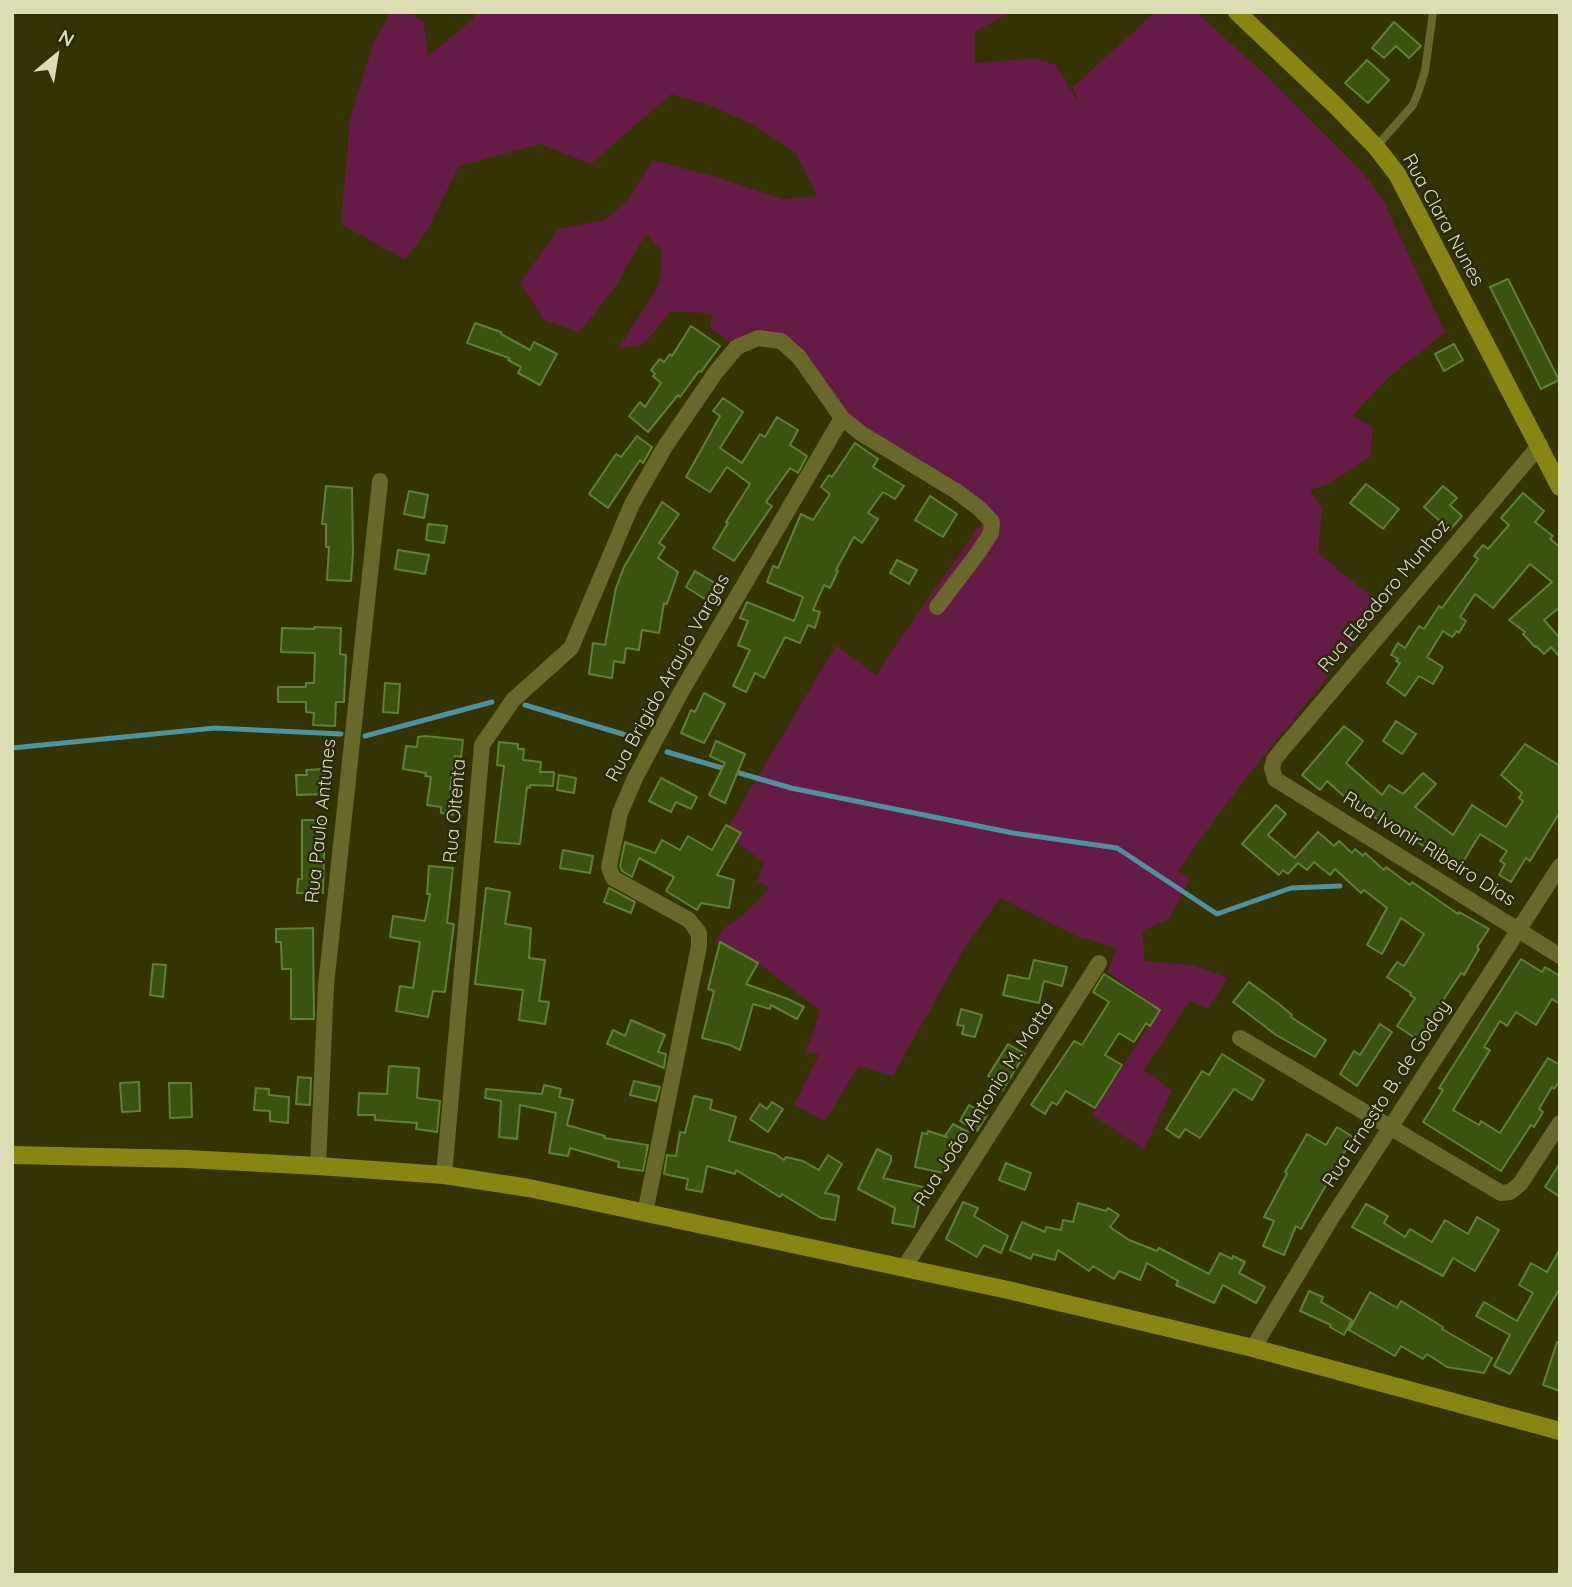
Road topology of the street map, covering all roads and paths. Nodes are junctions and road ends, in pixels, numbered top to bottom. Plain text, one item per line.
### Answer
1 (1237, 12) edge
2 (1433, 12) edge
3 (1376, 147) junction
4 (842, 418) junction
5 (1540, 445) junction
6 (380, 481) dead end
7 (1560, 487) edge
8 (937, 607) dead end
9 (1275, 779) joint
10 (1560, 866) edge
11 (1518, 929) junction
12 (1560, 956) edge
13 (1100, 963) dead end
14 (1240, 1038) dead end
15 (1560, 1123) edge
16 (1390, 1129) junction
17 (12, 1155) edge
18 (318, 1166) junction
19 (444, 1175) junction
20 (645, 1213) junction
21 (904, 1268) junction
22 (1253, 1348) junction
23 (1560, 1431) edge

1 - 3 main road, Rua Clara Nunes
2 - 3 lane
3 - 5 main road, Rua Clara Nunes
4 - 8 street
4 - 19 street, Rua Oitenta
4 - 20 street, Rua Brigido Araujo Vargas
5 - 7 main road, Rua Clara Nunes
5 - 9 street, Rua Eleodoro Munhoz
6 - 18 street, Rua Paulo Antunes
9 - 11 street, Rua Ivonir Ribeiro Dias
10 - 11 street, Rua Ernesto B. de Godoy
11 - 12 street, Rua Ivonir Ribeiro Dias
11 - 16 street, Rua Ernesto B. de Godoy
13 - 21 street, Rua João Antonio M. Motta
14 - 16 street
15 - 16 street
16 - 22 street, Rua Ernesto B. de Godoy
17 - 18 main road
18 - 19 main road
19 - 20 main road
20 - 21 main road
21 - 22 main road
22 - 23 main road

